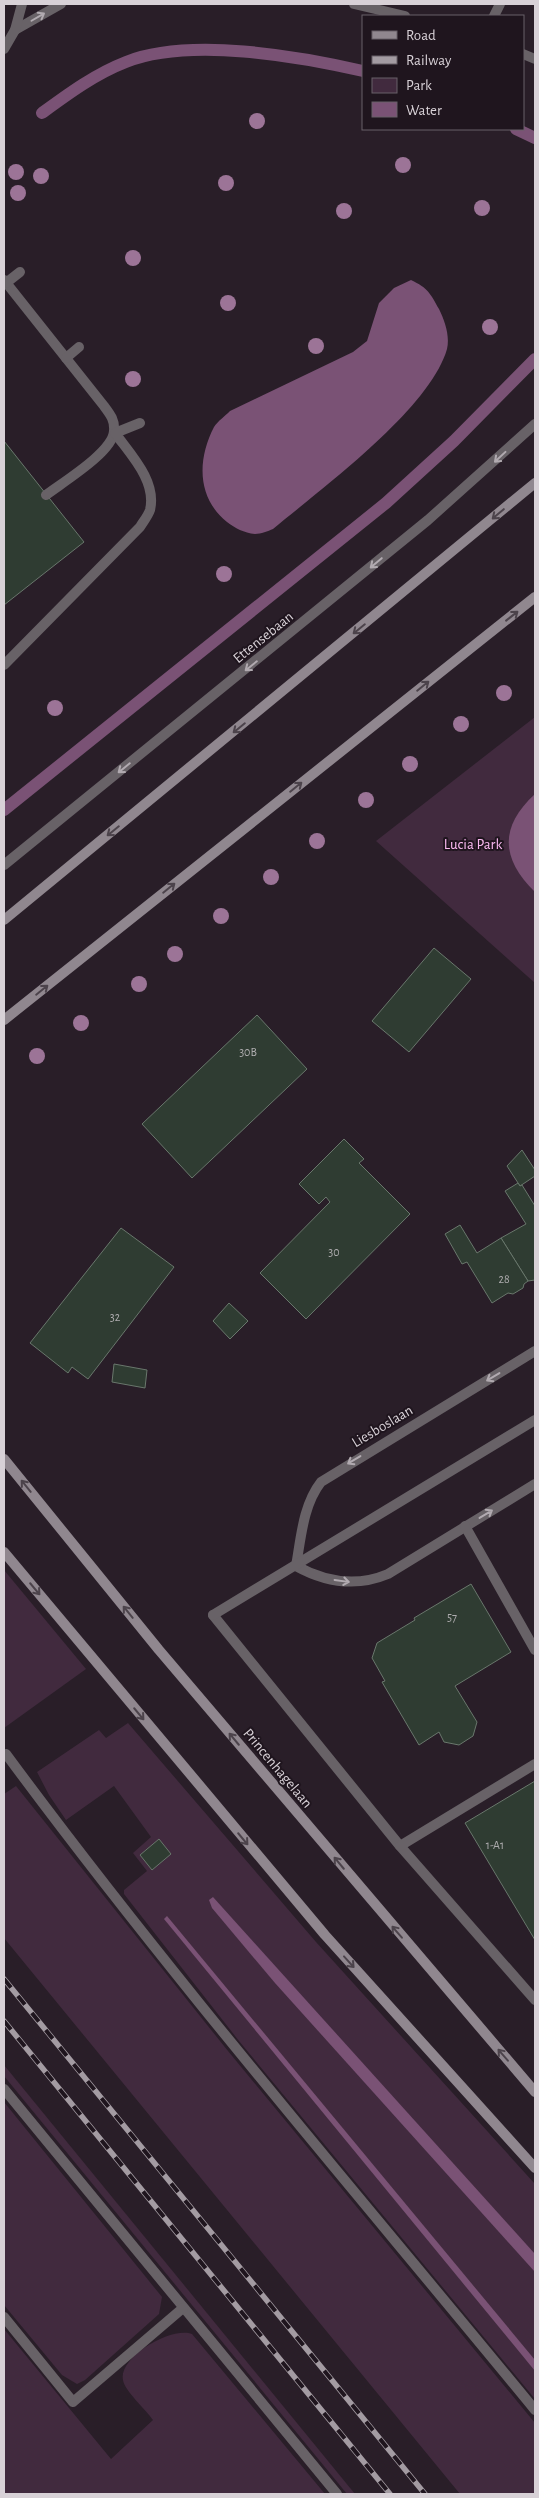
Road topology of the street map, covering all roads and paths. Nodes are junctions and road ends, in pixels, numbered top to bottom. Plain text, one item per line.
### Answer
1 (22, 4) edge
2 (61, 4) edge
3 (354, 4) edge
4 (401, 15) edge
5 (15, 30) junction
6 (4, 49) edge
7 (20, 272) dead end
8 (5, 281) edge
9 (79, 347) dead end
10 (66, 358) junction
11 (140, 423) dead end
12 (535, 424) edge
13 (114, 433) junction
14 (535, 483) edge
15 (46, 495) dead end
16 (535, 597) edge
17 (4, 665) edge
18 (4, 865) edge
19 (4, 920) edge
20 (4, 1020) edge
21 (535, 1351) edge
22 (535, 1420) edge
23 (4, 1459) edge
24 (535, 1484) edge
25 (465, 1526) junction
26 (4, 1552) edge
27 (296, 1566) junction
28 (535, 1650) edge
29 (6, 1754) dead end
30 (535, 1764) edge
31 (400, 1846) junction
32 (535, 2000) edge
33 (4, 2090) edge
34 (535, 2092) edge
35 (535, 2168) edge
36 (183, 2308) junction
37 (4, 2318) edge
38 (535, 2410) edge
39 (337, 2494) edge

1 - 5 street
5 -> 2 street
3 - 4 street
5 - 6 street
7 - 8 street
8 - 10 street
9 - 10 street
10 - 13 street
11 - 13 street
12 -> 18 street, Ettensebaan
13 - 15 street
13 - 17 street
14 -> 19 main road
20 -> 16 main road
21 -> 27 street, Liesboslaan
22 - 27 street
34 -> 23 main road, Princenhagelaan
25 -> 24 street
27 -> 25 street
25 - 28 street
26 -> 35 main road
27 - 31 street
29 - 38 street
30 - 31 street
31 - 32 street
33 - 36 street
36 - 37 street
36 - 39 street

